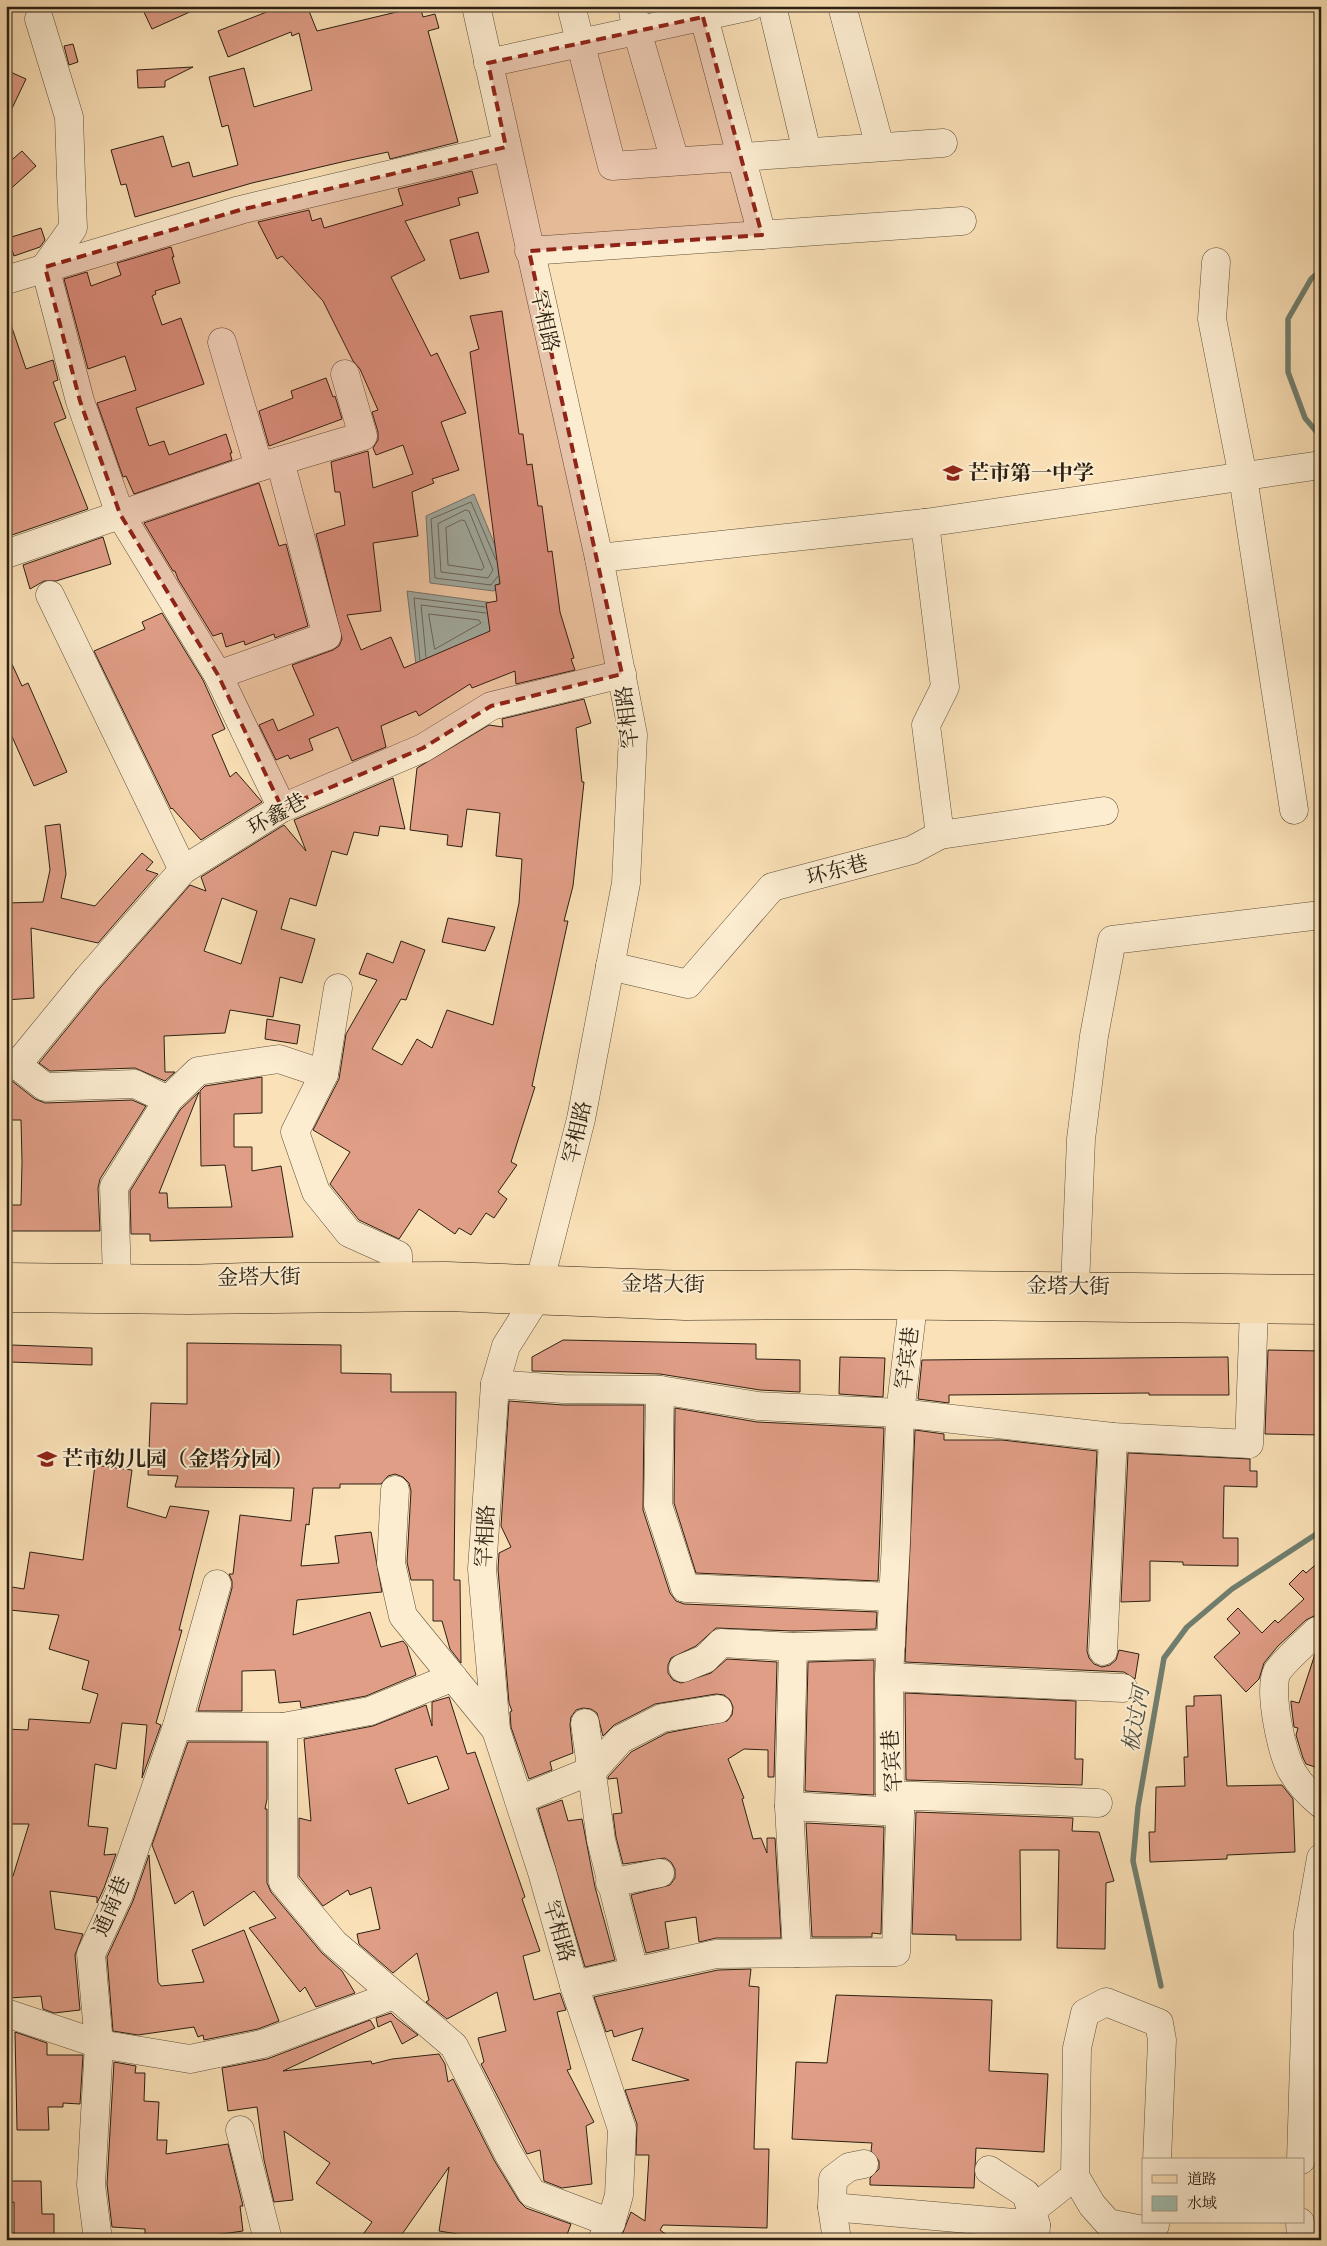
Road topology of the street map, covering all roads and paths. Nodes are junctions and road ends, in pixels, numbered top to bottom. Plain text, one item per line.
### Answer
1 (476, 6) edge
2 (570, 6) edge
3 (751, 6) edge
4 (772, 6) edge
5 (842, 6) edge
6 (702, 11) edge
7 (39, 19) dead end
8 (634, 19) edge
9 (579, 44) junction
10 (488, 64) junction
11 (943, 143) dead end
12 (506, 147) junction
13 (880, 147) junction
14 (807, 152) junction
15 (741, 156) junction
16 (675, 161) junction
17 (962, 221) dead end
18 (762, 235) junction
19 (529, 251) junction
20 (1216, 262) dead end
21 (45, 267) junction
22 (6, 280) edge
23 (222, 342) dead end
24 (345, 374) dead end
25 (269, 464) junction
26 (1321, 465) edge
27 (1243, 477) junction
28 (120, 514) junction
29 (925, 524) junction
30 (6, 554) edge
31 (599, 558) junction
32 (50, 596) dead end
33 (622, 674) junction
34 (218, 675) junction
35 (282, 808) junction
36 (1294, 810) dead end
37 (1104, 811) dead end
38 (940, 835) junction
39 (183, 870) junction
40 (1321, 915) edge
41 (610, 966) junction
42 (338, 988) dead end
43 (12, 1066) edge
44 (324, 1074) junction
45 (168, 1100) junction
46 (398, 1276) junction
47 (6, 1277) edge
48 (116, 1278) junction
49 (1075, 1286) junction
50 (1321, 1289) edge
51 (538, 1290) junction
52 (6, 1298) edge
53 (913, 1305) junction
54 (1254, 1309) junction
55 (1321, 1310) edge
56 (495, 1384) junction
57 (660, 1390) junction
58 (900, 1413) junction
59 (1113, 1437) junction
60 (395, 1490) dead end
61 (217, 1584) dead end
62 (892, 1597) junction
63 (1317, 1631) dead end
64 (891, 1644) junction
65 (793, 1647) junction
66 (1103, 1651) dead end
67 (683, 1668) dead end
68 (453, 1677) junction
69 (889, 1677) junction
70 (1123, 1688) dead end
71 (718, 1709) dead end
72 (585, 1723) dead end
73 (177, 1726) junction
74 (283, 1727) junction
75 (496, 1730) junction
76 (593, 1770) junction
77 (519, 1800) junction
78 (895, 1803) junction
79 (1098, 1803) dead end
80 (1321, 1804) edge
81 (790, 1806) junction
82 (1321, 1858) edge
83 (660, 1873) dead end
84 (610, 1883) junction
85 (1314, 1932) edge
86 (797, 1953) junction
87 (634, 1971) junction
88 (574, 1985) junction
89 (394, 1995) junction
90 (6, 2013) edge
91 (99, 2044) junction
92 (240, 2130) dead end
93 (1157, 2158) edge
94 (1301, 2158) edge
95 (864, 2164) dead end
96 (989, 2170) dead end
97 (1075, 2176) junction
98 (832, 2207) junction
99 (1155, 2224) edge
100 (1300, 2224) edge
101 (1034, 2225) edge
102 (606, 2231) edge
103 (98, 2240) edge
104 (268, 2240) edge
105 (837, 2240) edge
106 (1300, 2240) edge

1 - 10 street, 罕相路
2 - 9 street
3 - 6 street
4 - 14 street
5 - 13 street
6 - 8 street
6 - 15 street
7 - 21 street
8 - 9 street
8 - 16 street
9 - 10 street
9 - 16 street
10 - 12 street, 罕相路
11 - 13 street
12 - 19 street, 罕相路
12 - 21 street
13 - 14 street
14 - 15 street
15 - 16 street
15 - 18 street
17 - 18 street
18 - 19 street
19 - 31 street, 罕相路
20 - 27 street
21 - 22 street
21 - 28 street
23 - 25 street
24 - 25 street
25 - 28 street
25 - 34 street
26 - 27 street
27 - 29 street
27 - 36 street
28 - 30 street
28 - 34 street
29 - 31 street
29 - 38 street
31 - 33 street, 罕相路
32 - 39 street
33 - 35 street, 环鑫巷
33 - 41 street, 罕相路
34 - 35 street
35 - 39 street, 环鑫巷
37 - 38 street, 环东巷
38 - 41 street, 环东巷
39 - 43 street, 环鑫巷
40 - 49 street
41 - 51 street, 罕相路
42 - 44 street
43 - 45 street
44 - 45 street
44 - 46 street
45 - 48 street
46 - 48 main road, 金塔大街
46 - 51 main road, 金塔大街
47 - 48 main road, 金塔大街
49 - 50 main road, 金塔大街
49 - 51 main road, 金塔大街
51 - 52 main road, 金塔大街
51 - 53 main road, 金塔大街
51 - 56 street, 罕相路
53 - 54 main road, 金塔大街
53 - 58 street, 罕宾巷
54 - 55 main road, 金塔大街
54 - 59 street
56 - 57 street
56 - 75 street, 罕相路
57 - 58 street
57 - 62 street
58 - 59 street
58 - 62 street, 罕宾巷
59 - 66 street
60 - 68 street
61 - 73 street, 通南巷
62 - 64 street, 罕宾巷
63 - 80 street
64 - 65 street
64 - 69 street, 罕宾巷
65 - 67 street
65 - 81 street
68 - 74 street
68 - 75 street
69 - 70 street
69 - 78 street, 罕宾巷
71 - 76 street
72 - 76 street
73 - 74 street
73 - 91 street, 通南巷
74 - 89 street
75 - 77 street, 罕相路
76 - 77 street
76 - 84 street
77 - 88 street, 罕相路
78 - 79 street
78 - 81 street
78 - 86 street, 罕宾巷
81 - 86 street
82 - 85 street
83 - 84 street
84 - 87 street
85 - 94 street
86 - 87 street, 罕宾巷
87 - 88 street, 罕宾巷
88 - 102 street, 罕相路
89 - 91 street
89 - 102 street
90 - 91 street
91 - 103 street, 通南巷
92 - 104 street
93 - 97 street
95 - 98 street
96 - 101 street
97 - 99 street
97 - 101 street
98 - 101 street
98 - 105 street
100 - 106 street

